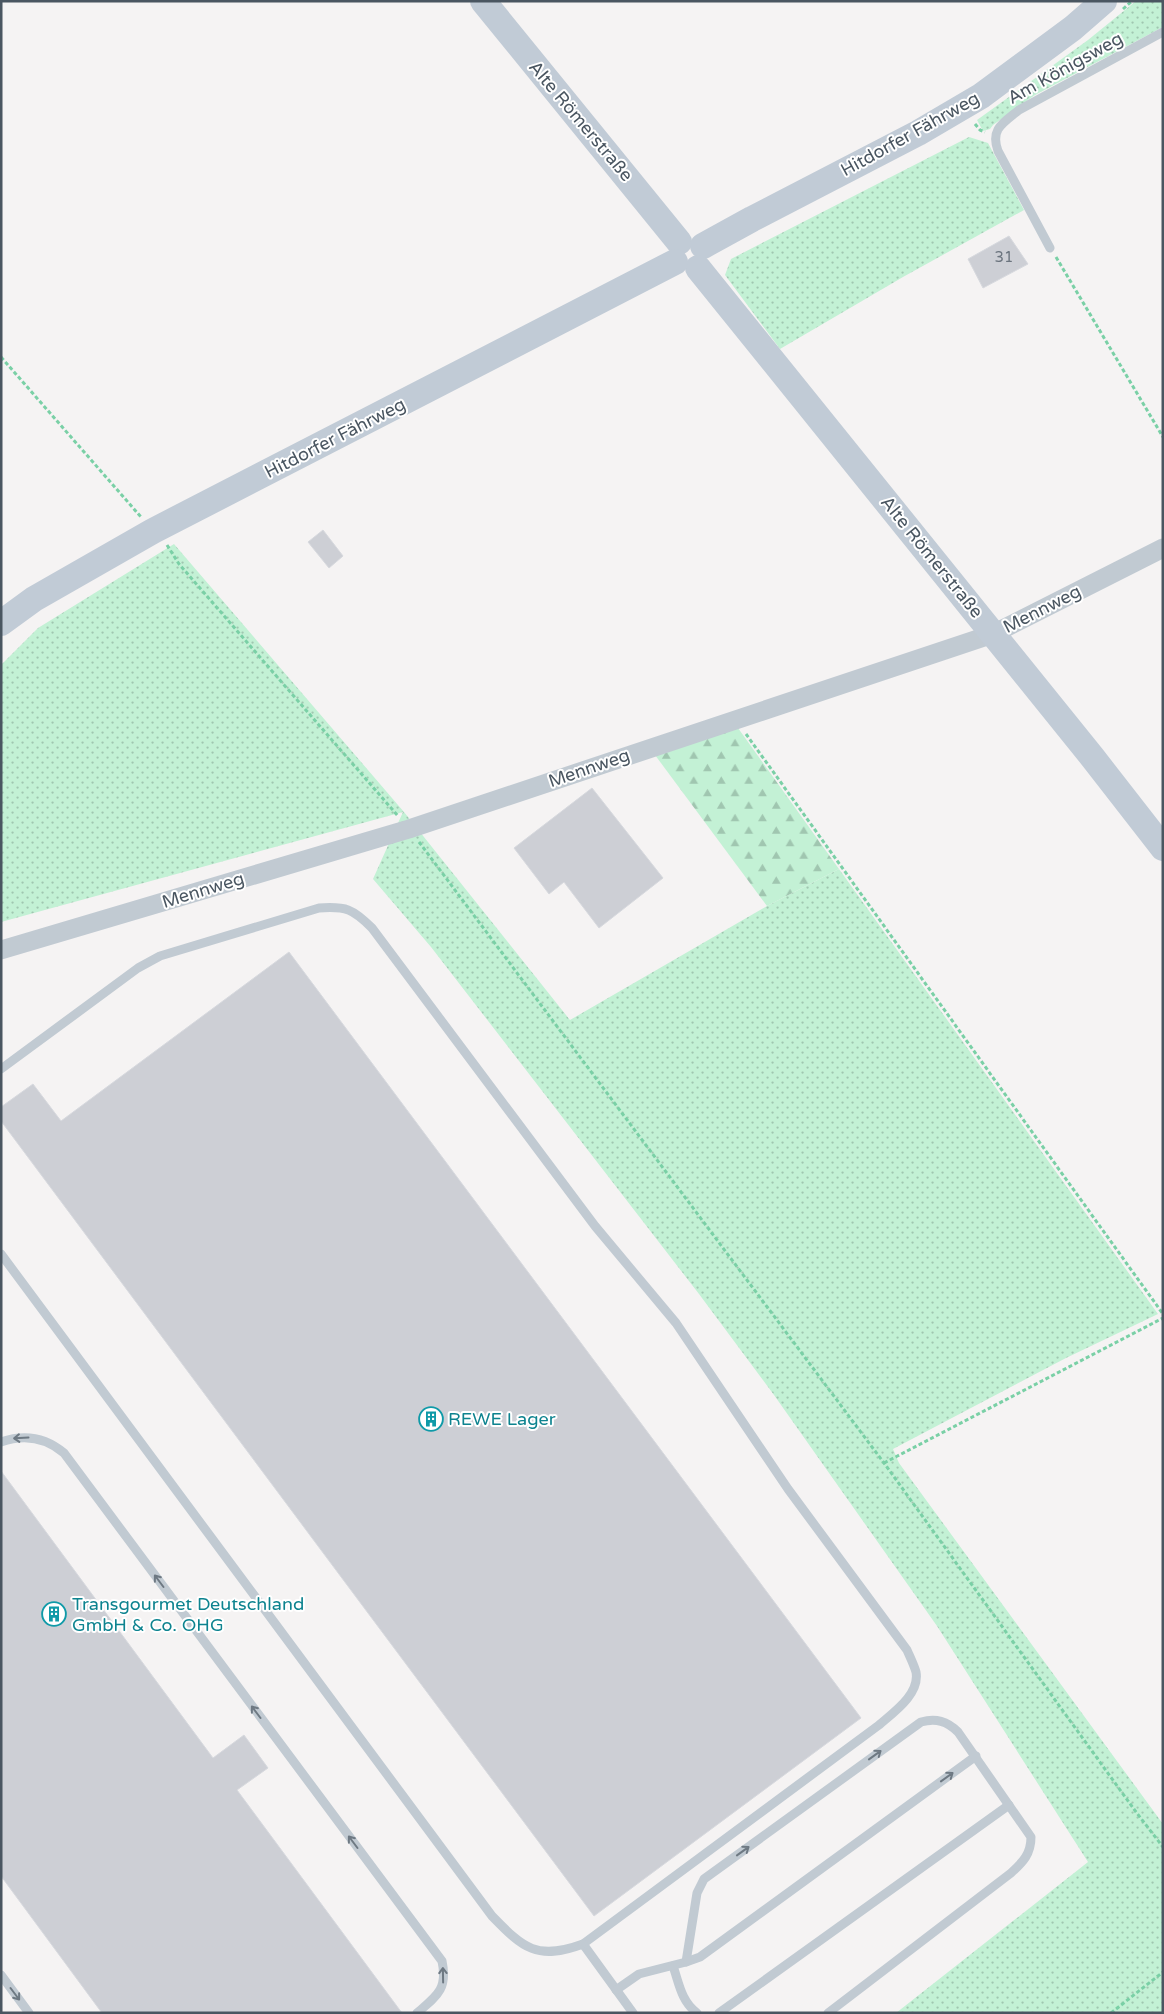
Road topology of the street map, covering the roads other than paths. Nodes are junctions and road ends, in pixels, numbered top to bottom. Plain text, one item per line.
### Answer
1 (482, 1) edge
2 (1104, 1) edge
3 (1163, 32) edge
4 (1050, 248) road end
5 (689, 255) junction
6 (1163, 548) edge
7 (1, 623) edge
8 (993, 634) junction
9 (1163, 848) edge
10 (1, 950) edge
11 (1, 1068) edge
12 (1, 1254) edge
13 (1, 1442) edge
14 (976, 1756) junction
15 (1010, 1806) junction
16 (583, 1944) junction
17 (686, 1962) junction
18 (673, 1966) junction
19 (1, 1975) edge
20 (616, 1990) junction
21 (29, 2013) edge
22 (417, 2013) edge
23 (633, 2013) edge
24 (697, 2013) edge
25 (719, 2013) edge
26 (828, 2013) edge

1 - 5 street, Alte Römerstraße
2 - 5 street, Hitdorfer Fährweg
3 - 4 lane, Am Königsweg
5 - 7 street, Hitdorfer Fährweg
5 - 8 street, Alte Römerstraße
6 - 8 street, Mennweg
8 - 9 street, Alte Römerstraße
8 - 10 street, Mennweg
11 - 16 lane
12 - 16 lane
22 -> 13 lane
14 - 15 lane
17 -> 14 lane
17 -> 14 lane
15 - 25 lane
15 - 26 lane
16 - 20 lane
17 - 18 lane
18 - 20 lane
18 - 24 lane
19 -> 21 lane
20 - 23 lane

